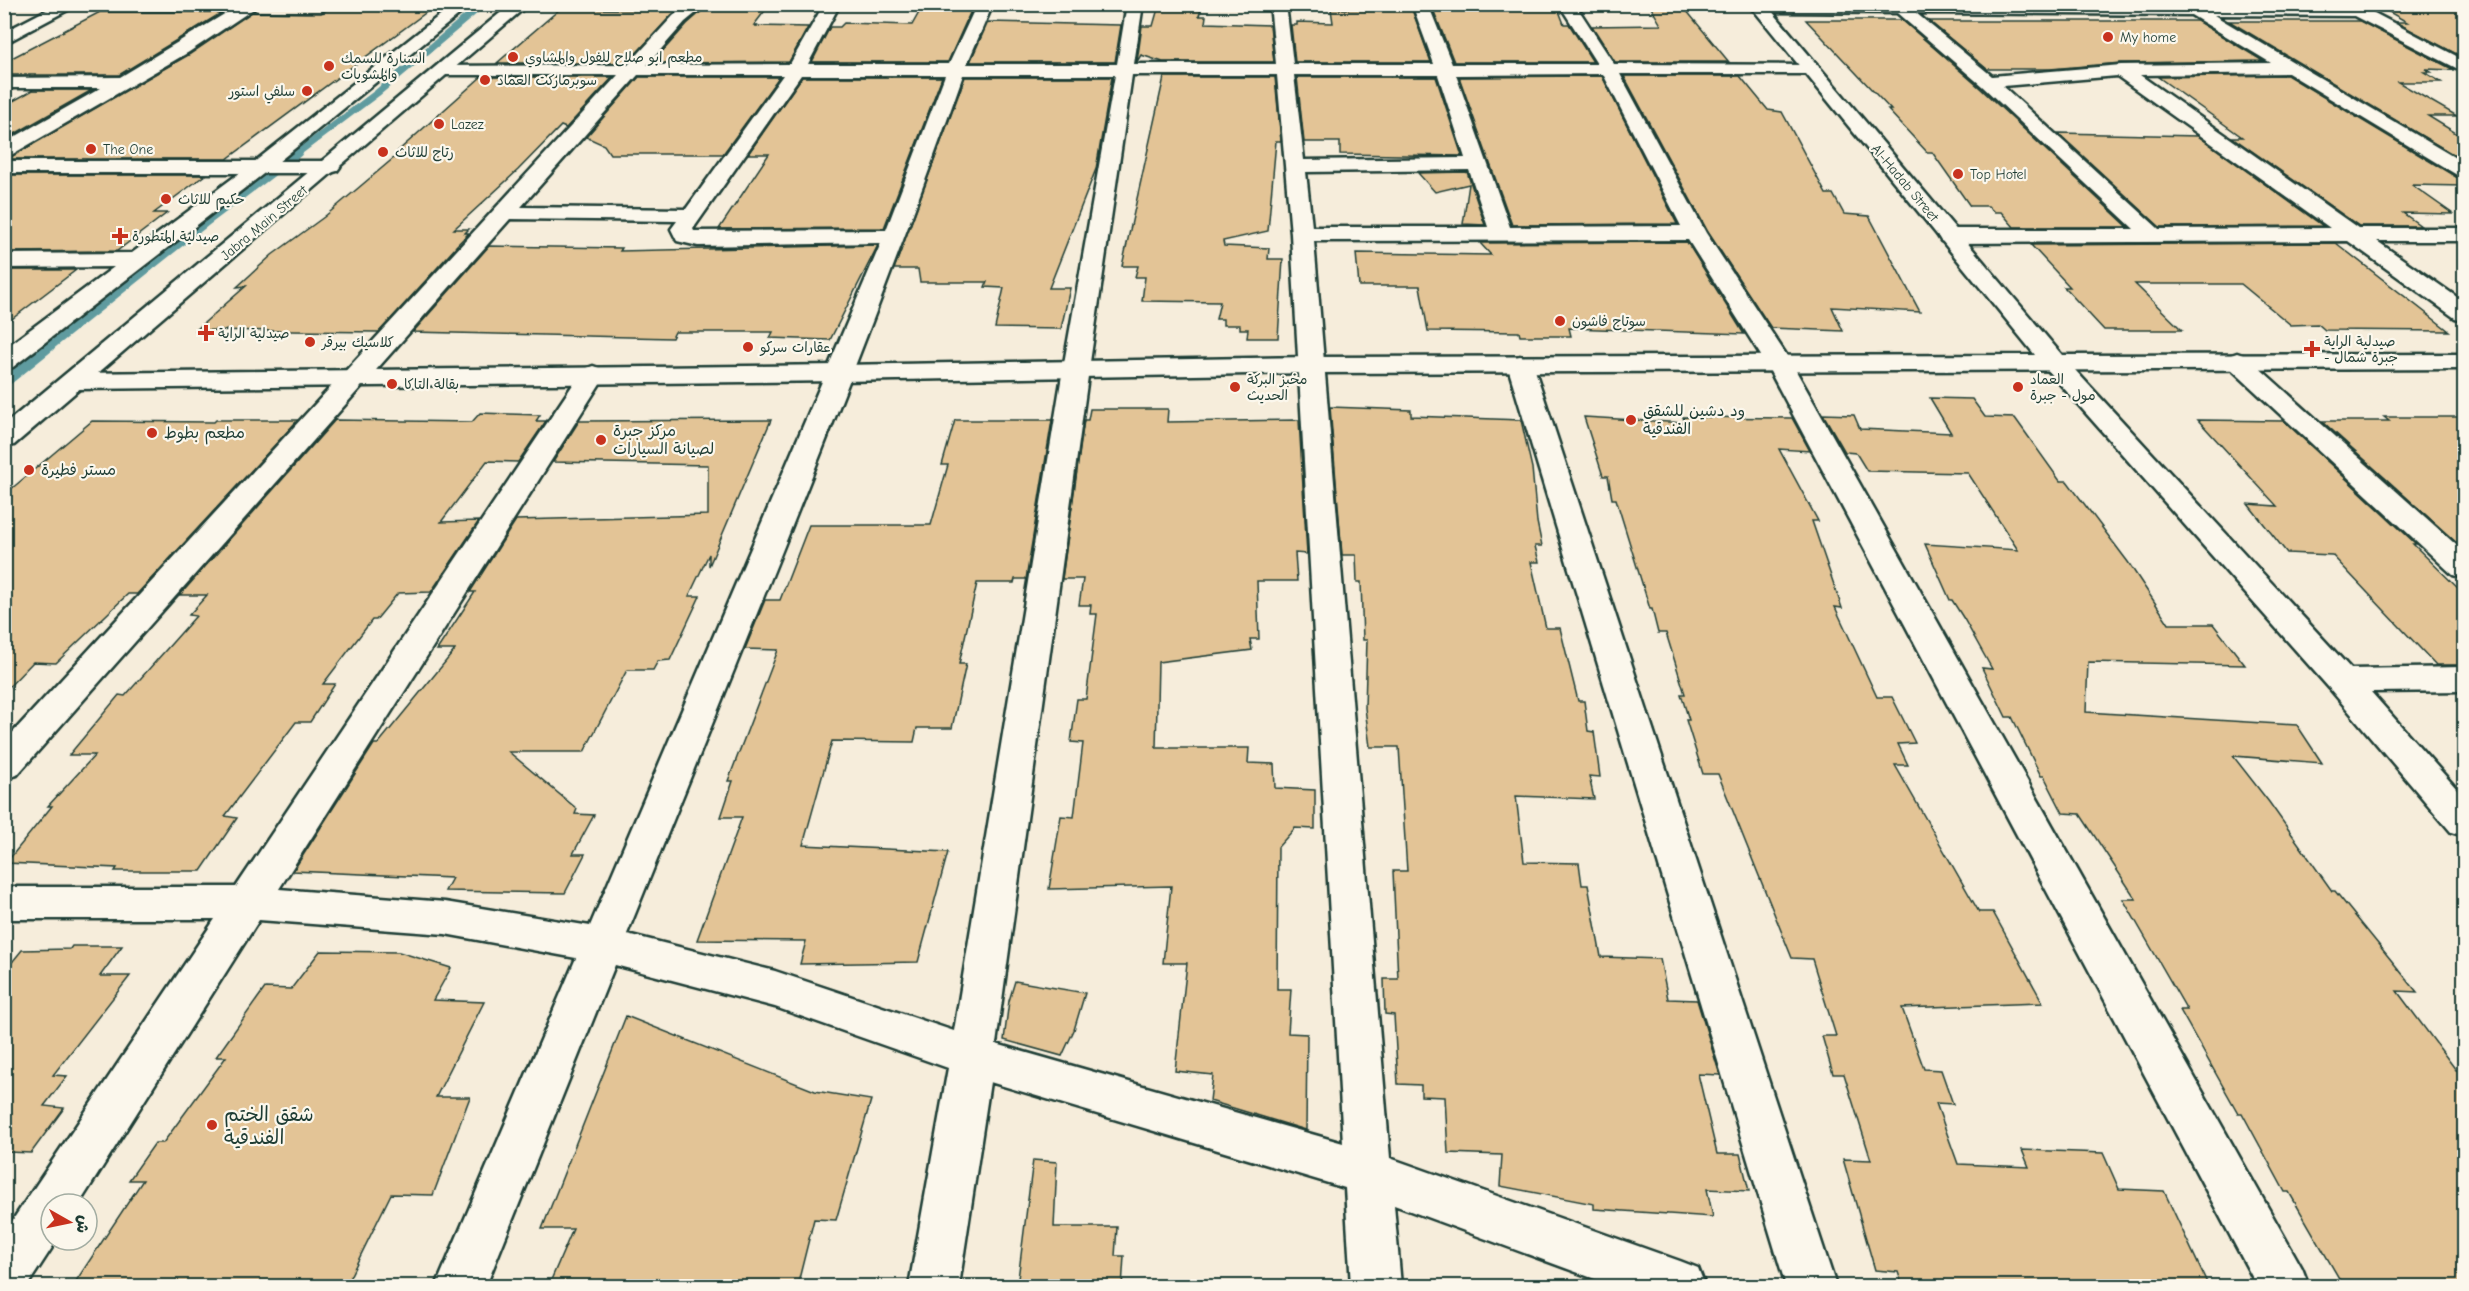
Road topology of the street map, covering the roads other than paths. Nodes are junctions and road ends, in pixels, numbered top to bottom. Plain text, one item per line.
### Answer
1 (71, 4) edge
2 (253, 4) edge
3 (464, 4) edge
4 (521, 4) edge
5 (699, 4) edge
6 (832, 4) edge
7 (985, 4) edge
8 (1135, 4) edge
9 (1278, 4) edge
10 (1420, 4) edge
11 (1567, 4) edge
12 (1758, 6) edge
13 (1803, 6) edge
14 (1901, 8) junction
15 (2351, 8) edge
16 (2196, 10) junction
17 (4, 39) edge
18 (2464, 67) edge
19 (1608, 68) junction
20 (2293, 68) junction
21 (634, 69) junction
22 (956, 69) junction
23 (1445, 69) junction
24 (1808, 69) junction
25 (445, 70) junction
26 (796, 70) junction
27 (1283, 70) junction
28 (2121, 70) junction
29 (1123, 71) junction
30 (124, 82) junction
31 (1988, 82) junction
32 (4, 83) edge
33 (4, 151) edge
34 (1477, 164) junction
35 (1294, 166) junction
36 (4, 167) edge
37 (260, 167) junction
38 (330, 167) junction
39 (2464, 171) edge
40 (503, 213) junction
41 (692, 215) junction
42 (1501, 233) junction
43 (1695, 233) junction
44 (1302, 234) junction
45 (2464, 234) edge
46 (2153, 235) junction
47 (2356, 235) junction
48 (895, 236) junction
49 (1949, 236) junction
50 (138, 260) junction
51 (4, 261) edge
52 (2464, 313) edge
53 (2237, 361) junction
54 (4, 362) edge
55 (1778, 362) junction
56 (2054, 362) junction
57 (1520, 364) junction
58 (2463, 364) edge
59 (1312, 365) junction
60 (1076, 369) junction
61 (840, 373) junction
62 (592, 374) junction
63 (356, 377) junction
64 (76, 381) junction
65 (4, 439) edge
66 (2464, 568) edge
67 (2464, 679) edge
68 (2342, 681) junction
69 (4, 766) edge
70 (2464, 822) edge
71 (4, 903) edge
72 (247, 903) junction
73 (602, 945) junction
74 (972, 1057) junction
75 (1367, 1172) junction
76 (60, 1192) edge
77 (39, 1225) edge
78 (4, 1278) edge
79 (461, 1287) edge
80 (934, 1287) edge
81 (1376, 1287) edge
82 (1680, 1287) edge
83 (1811, 1287) edge
84 (2284, 1287) edge

1 - 17 street
2 - 30 street
3 - 37 street
4 - 25 street, Jabra Main Street
5 - 21 street
6 - 26 street
7 - 22 street
8 - 29 street
9 - 27 street
10 - 23 street
11 - 19 street
12 - 13 street
12 - 24 street, Al-Hadab Street
13 - 14 street
14 - 16 street
14 - 31 street
15 - 16 street
15 - 18 street
16 - 20 street
19 - 23 street
19 - 24 street
19 - 43 street
20 - 28 street
20 - 39 street
21 - 25 street
21 - 26 street
21 - 40 street
22 - 26 street
22 - 29 street
22 - 48 street
23 - 27 street
23 - 34 street
24 - 49 street, Al-Hadab Street
25 - 38 street, Jabra Main Street
26 - 41 street
27 - 29 street
27 - 35 street
28 - 31 street
28 - 47 street
29 - 60 street
30 - 32 street
30 - 33 street
31 - 46 street
34 - 35 street
34 - 42 street
35 - 44 street
36 - 37 street
37 - 38 street
37 - 50 street
38 - 64 street, Jabra Main Street
40 - 41 street
40 - 63 street
41 - 48 street
42 - 43 street
42 - 44 street
43 - 55 street
44 - 59 street
45 - 47 street
46 - 47 street
46 - 49 street
47 - 52 street
48 - 61 street
49 - 56 street, Al-Hadab Street
50 - 51 street
50 - 54 street
53 - 56 street
53 - 58 street
53 - 66 street
55 - 56 street
55 - 57 street
55 - 84 street
56 - 68 street, Al-Hadab Street
57 - 59 street
57 - 83 street
59 - 60 street
59 - 75 street
60 - 61 street
60 - 74 street
61 - 62 street
61 - 73 street
62 - 63 street
62 - 72 street
63 - 64 street
63 - 69 street
64 - 65 street, Jabra Main Street
67 - 68 street
68 - 70 street, Al-Hadab Street
71 - 72 street
72 - 73 street
72 - 76 street
73 - 74 street
73 - 79 street
74 - 75 street
74 - 80 street
75 - 81 street
75 - 82 street
77 - 78 street

